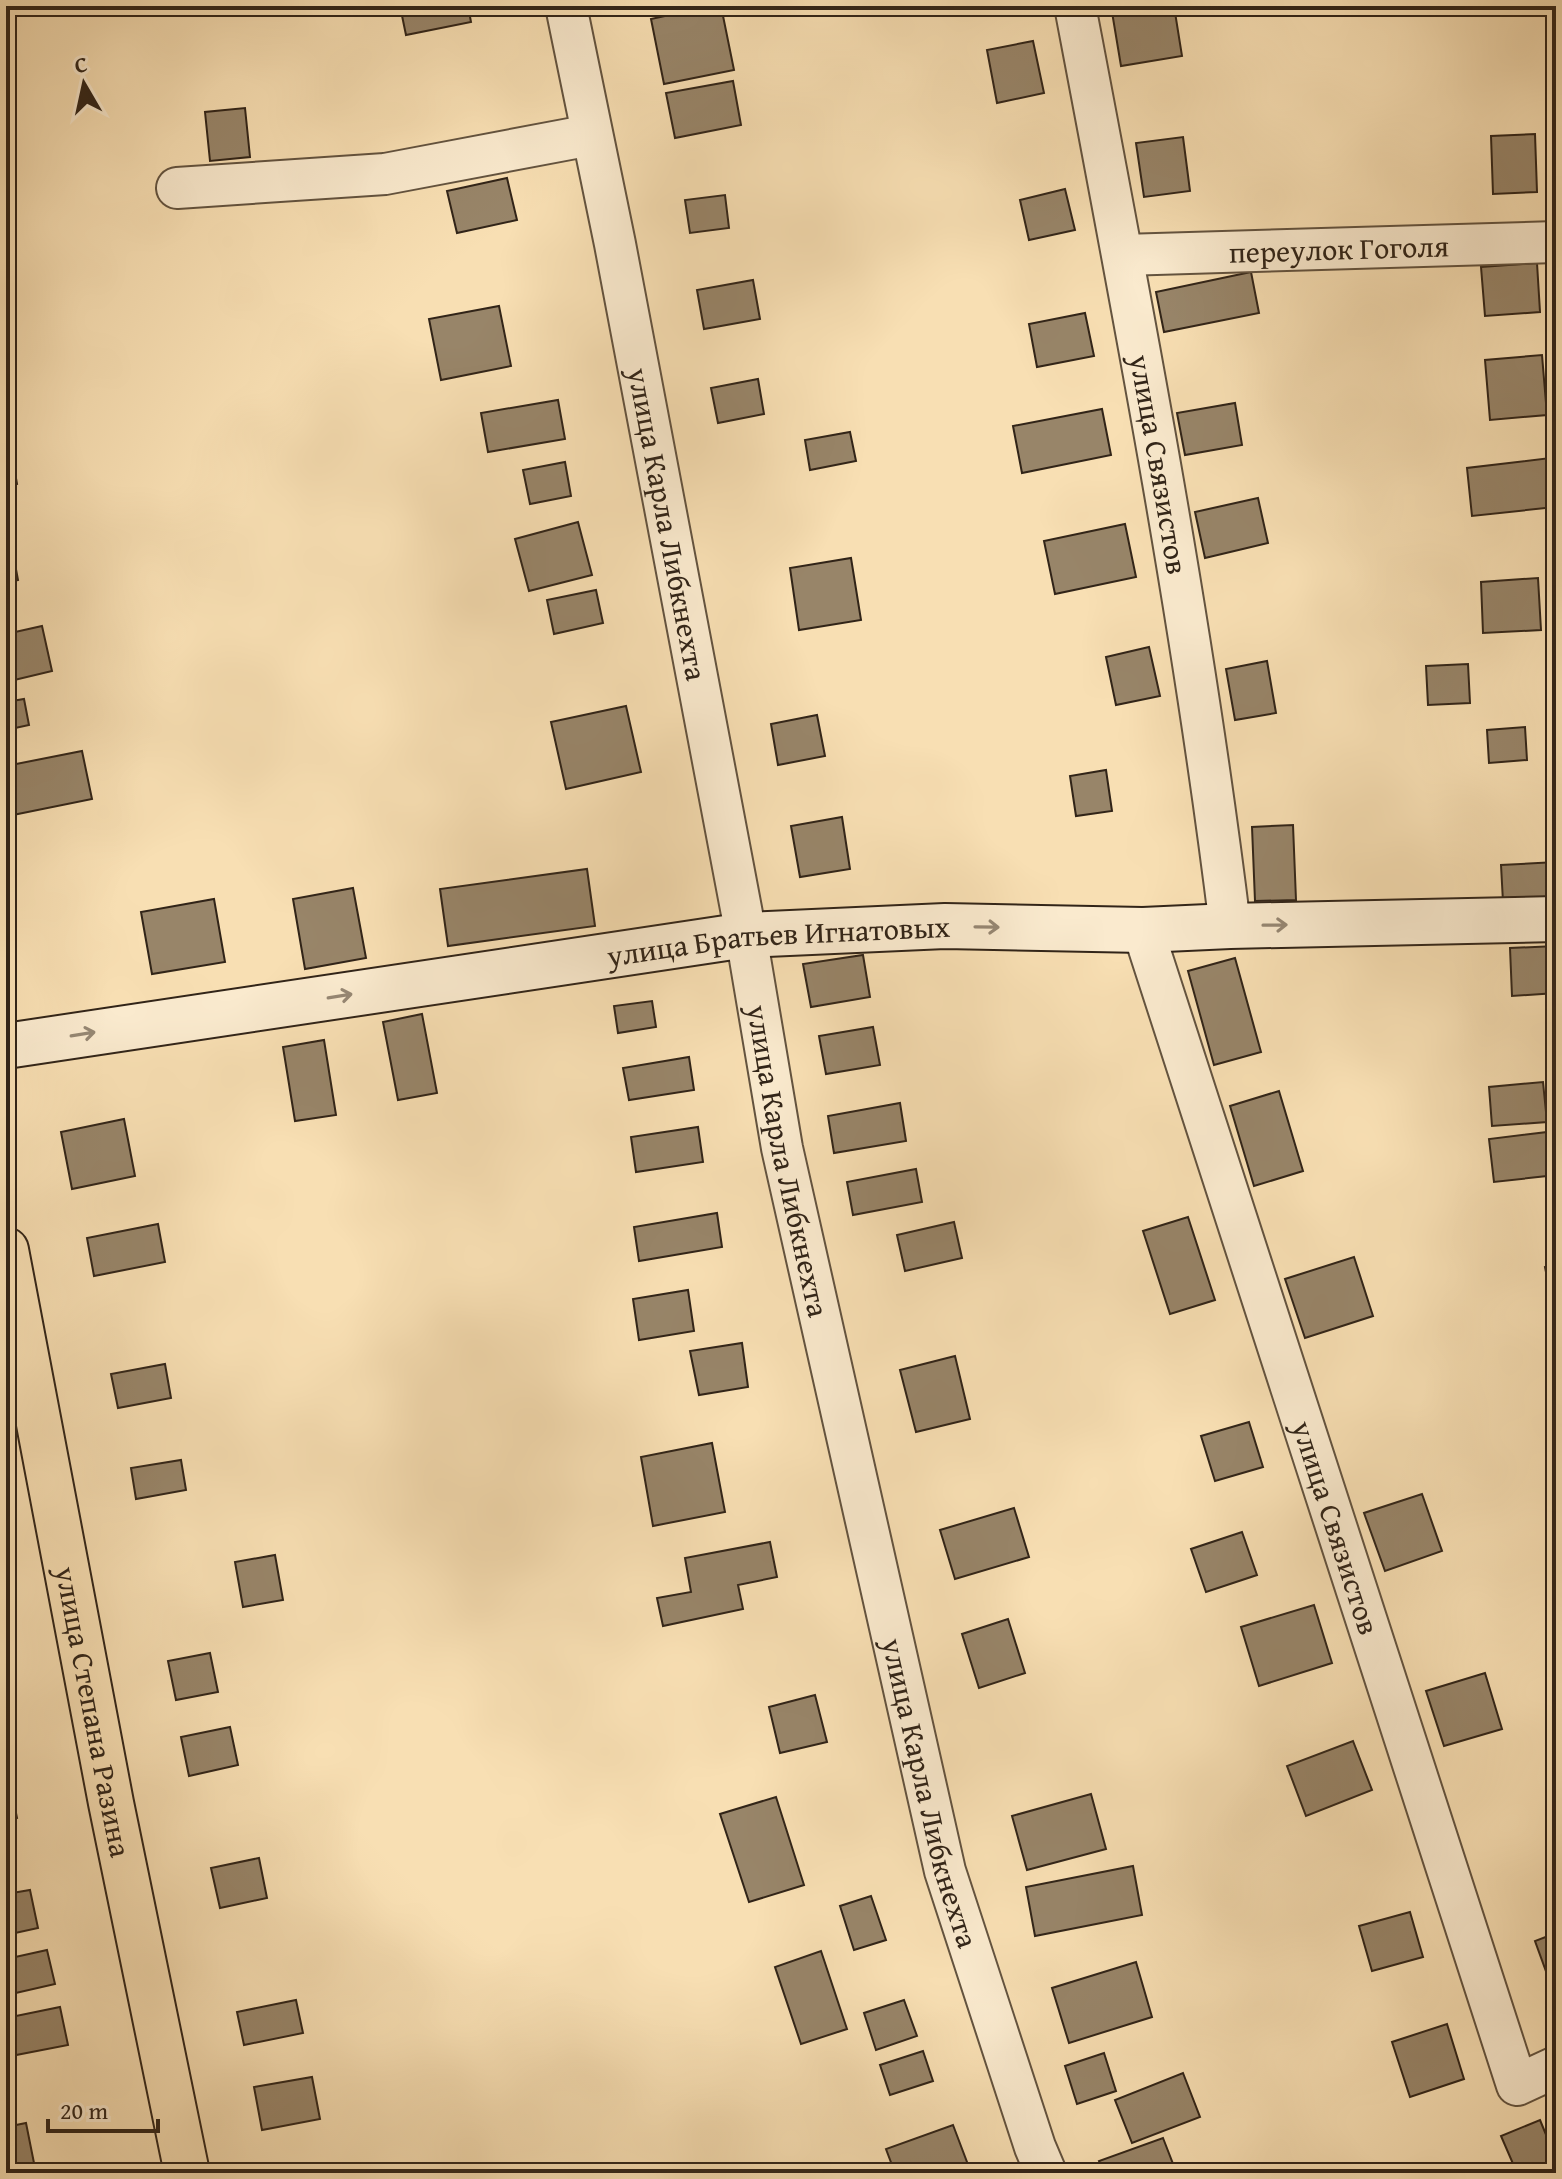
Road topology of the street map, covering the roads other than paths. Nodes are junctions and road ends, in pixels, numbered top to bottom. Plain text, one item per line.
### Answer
1 (566, 6) edge
2 (1075, 6) edge
3 (591, 135) junction
4 (177, 188) dead end
5 (1556, 242) edge
6 (1123, 255) junction
7 (1556, 919) edge
8 (1230, 926) junction
9 (1143, 930) junction
10 (746, 935) junction
11 (6, 1046) edge
12 (6, 1250) edge
13 (1556, 2067) edge
14 (187, 2173) edge
15 (1046, 2173) edge

1 - 3 street, улица Карла Либкнехта
2 - 6 street, улица Связистов
3 - 4 street
3 - 10 street, улица Карла Либкнехта
5 - 6 street, переулок Гоголя
6 - 8 street, улица Связистов
8 -> 7 street, улица Братьев Игнатовых
8 - 9 street, улица Братьев Игнатовых
10 -> 9 street, улица Братьев Игнатовых
9 - 13 street, улица Связистов
11 -> 10 street, улица Братьев Игнатовых
10 - 15 street, улица Карла Либкнехта
12 - 14 main road, улица Степана Разина

